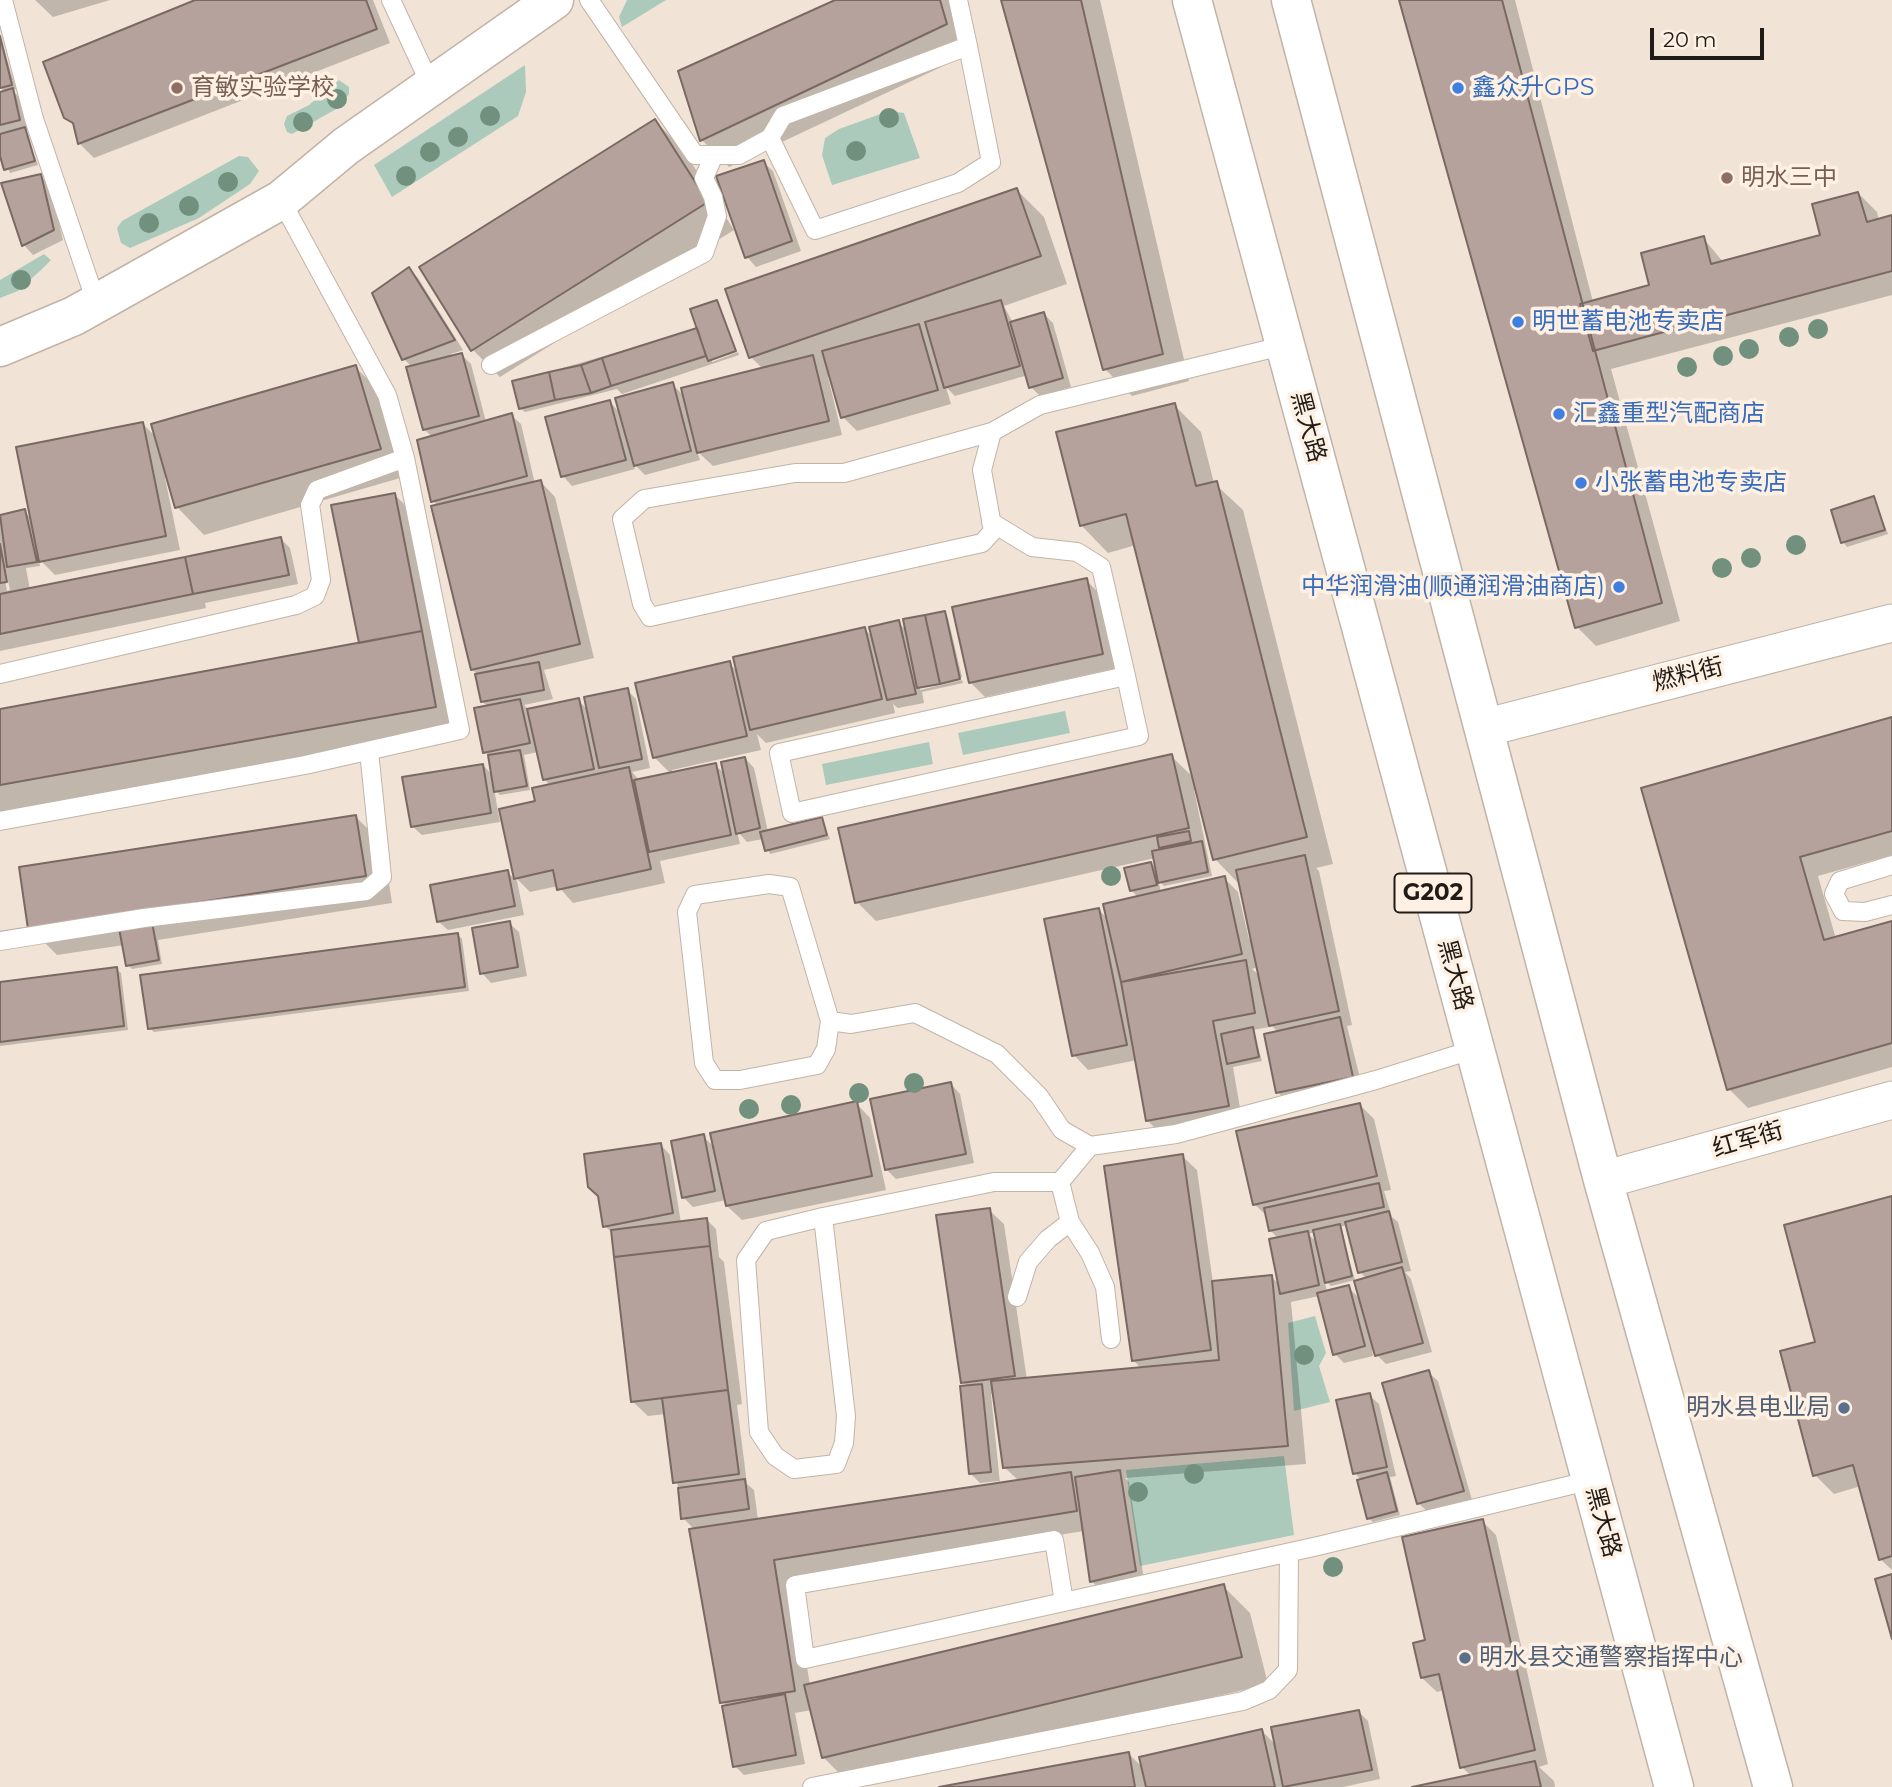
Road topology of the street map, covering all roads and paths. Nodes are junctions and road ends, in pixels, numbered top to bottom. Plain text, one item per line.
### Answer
1 (3, 0) edge
2 (391, 0) edge
3 (554, 0) edge
4 (589, 0) edge
5 (958, 0) edge
6 (1192, 0) edge
7 (1291, 0) edge
8 (968, 47) junction
9 (432, 88) junction
10 (770, 138) junction
11 (714, 155) junction
12 (281, 200) junction
13 (96, 302) junction
14 (1286, 345) junction
15 (0, 347) edge
16 (491, 365) dead end
17 (992, 432) junction
18 (405, 457) junction
19 (991, 522) junction
20 (1892, 622) edge
21 (0, 674) edge
22 (1126, 676) junction
23 (1483, 728) junction
24 (369, 751) junction
25 (0, 821) edge
26 (1892, 865) edge
27 (1892, 905) edge
28 (0, 941) edge
29 (830, 1021) junction
30 (1475, 1049) junction
31 (1892, 1100) edge
32 (1090, 1146) junction
33 (1603, 1180) junction
34 (1060, 1182) junction
35 (823, 1217) junction
36 (1070, 1222) junction
37 (1017, 1297) dead end
38 (1111, 1339) dead end
39 (1592, 1480) junction
40 (1289, 1552) junction
41 (1065, 1602) junction
42 (812, 1787) edge
43 (1674, 1787) edge
44 (1773, 1787) edge

1 - 13 lane
2 - 9 lane
3 - 9 main road
4 - 11 lane
5 - 8 lane
6 - 14 main road, 黑大路 / G202
7 - 23 main road
8 - 10 lane
8 - 10 lane
9 - 12 main road
10 - 11 lane
11 - 16 lane
12 - 13 main road
12 - 18 lane
13 - 15 main road
14 - 17 lane
14 - 30 main road, 黑大路 / G202
17 - 19 lane
17 - 19 lane
18 - 21 lane
18 - 24 lane
19 - 22 lane
20 - 23 street, 燃料街
22 - 22 lane
23 - 33 main road
24 - 25 lane
24 - 28 lane
26 - 27 lane
29 - 29 lane
29 - 32 lane
30 - 32 lane
30 - 39 main road, 黑大路 / G202
31 - 33 street, 红军街
32 - 34 lane
33 - 44 main road
34 - 35 lane
34 - 36 lane
35 - 35 lane
36 - 37 lane
36 - 38 lane
39 - 40 lane
39 - 43 main road, 黑大路 / G202
40 - 41 lane
40 - 42 lane
41 - 41 lane

